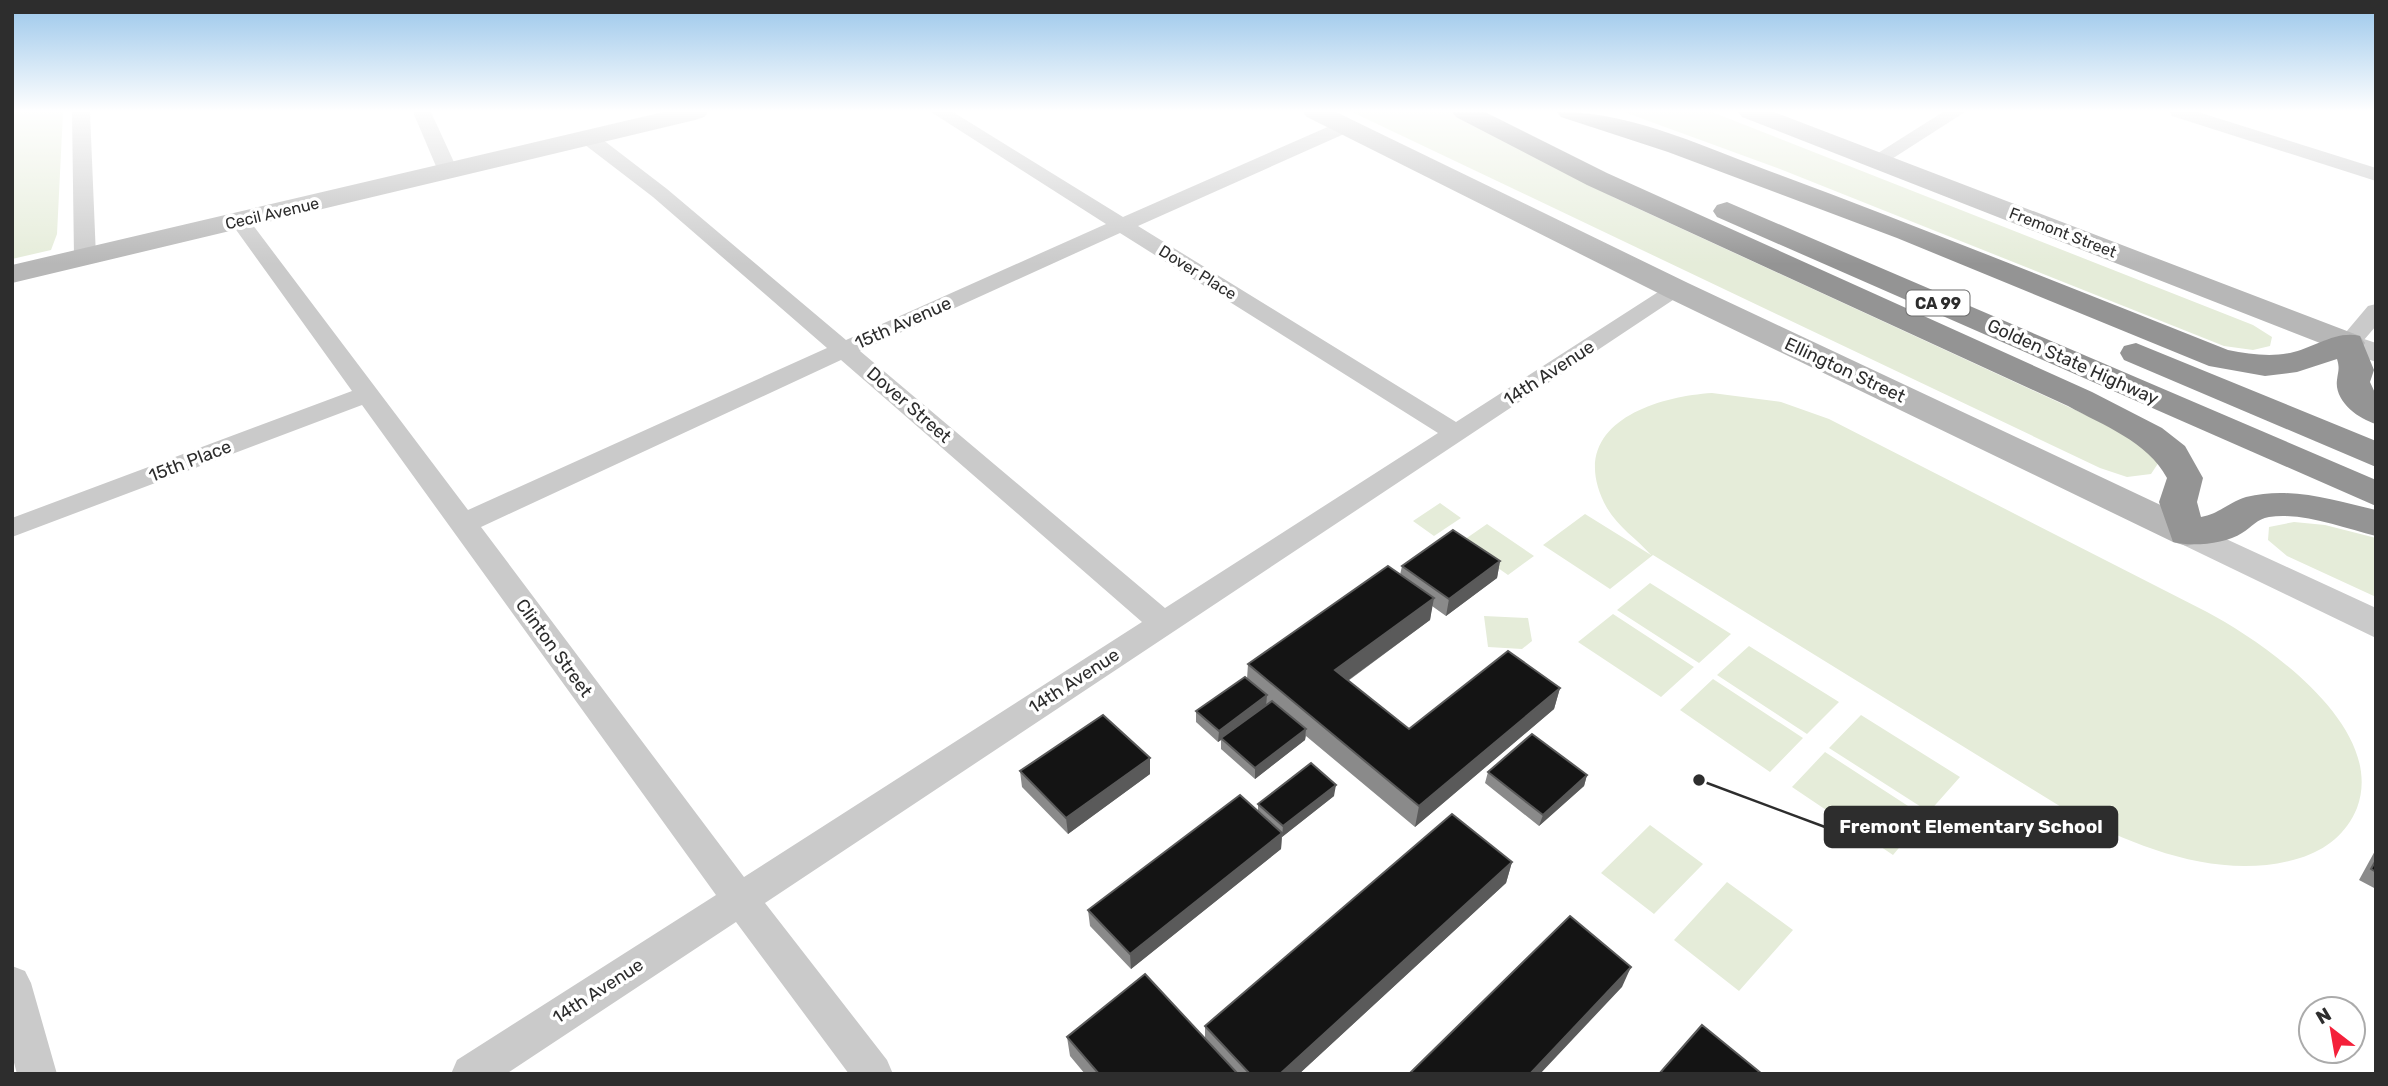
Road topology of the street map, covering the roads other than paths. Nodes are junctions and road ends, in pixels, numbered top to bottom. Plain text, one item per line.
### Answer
1 (82, 163) edge
2 (444, 163) edge
3 (482, 163) edge
4 (620, 163) edge
5 (1022, 163) edge
6 (1265, 163) edge
7 (1418, 163) edge
8 (1565, 163) edge
9 (1616, 163) edge
10 (1684, 163) edge
11 (1722, 163) edge
12 (1884, 163) edge
13 (2337, 163) edge
14 (448, 171) junction
15 (2376, 175) edge
16 (239, 220) junction
17 (1123, 225) junction
18 (85, 257) junction
19 (12, 274) edge
20 (1677, 290) junction
21 (2376, 311) edge
22 (2363, 348) edge
23 (844, 350) junction
24 (367, 394) junction
25 (2376, 413) edge
26 (1456, 433) junction
27 (2376, 455) edge
28 (2376, 494) edge
29 (2376, 523) edge
30 (462, 524) junction
31 (12, 528) edge
32 (2187, 533) junction
33 (1163, 623) junction
34 (2376, 624) edge
35 (740, 899) junction
36 (12, 983) edge
37 (37, 1074) edge
38 (471, 1074) edge
39 (873, 1074) edge

1 - 18 street
2 - 14 street
3 - 14 main road, Cecil Avenue
4 - 23 street, Dover Street
5 - 17 street, Dover Place
6 - 17 street, 15th Avenue
7 - 20 main road, Ellington Street
8 - 32 highway
9 - 28 highway, Golden State Highway / CA 99
10 - 27 highway, Golden State Highway / CA 99
11 - 22 highway
12 - 22 main road, Fremont Street
13 - 15 street
14 - 16 main road, Cecil Avenue
16 - 18 main road, Cecil Avenue
16 - 24 street, Clinton Street
17 - 23 street, 15th Avenue
17 - 26 street, Dover Place
18 - 19 main road, Cecil Avenue
20 - 26 street, 14th Avenue
20 - 32 main road, Ellington Street
21 - 22 street
22 - 25 highway
23 - 30 street, 15th Avenue
23 - 33 street, Dover Street
24 - 30 street, Clinton Street
24 - 31 street, 15th Place
26 - 33 street, 14th Avenue
29 - 32 highway
30 - 35 street, Clinton Street
32 - 34 street, Ellington Street
33 - 35 street, 14th Avenue
35 - 38 street, 14th Avenue
35 - 39 street, Clinton Street
36 - 37 street

